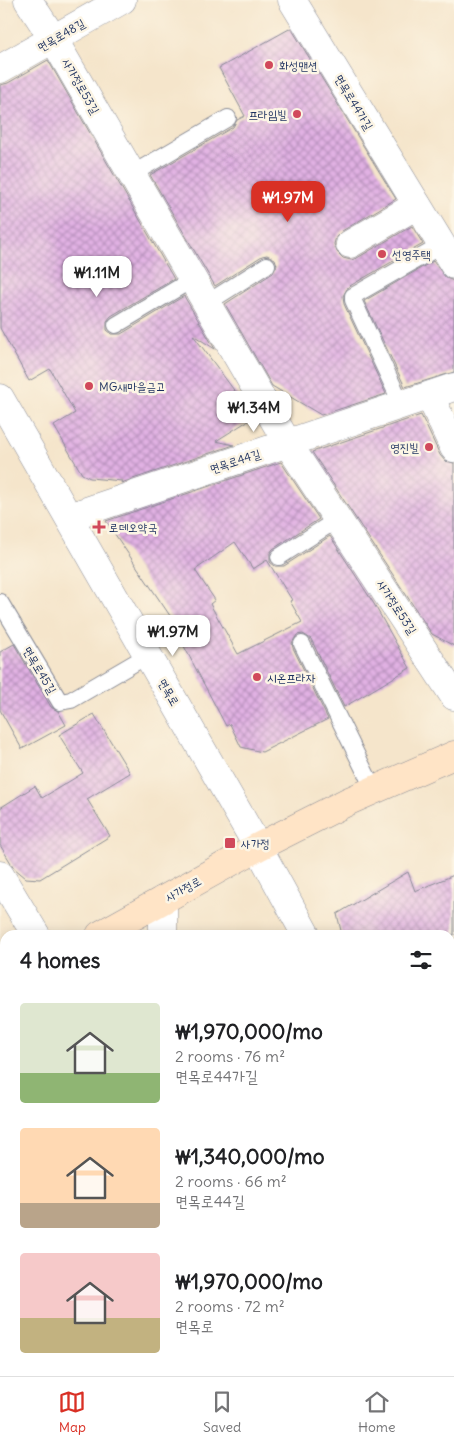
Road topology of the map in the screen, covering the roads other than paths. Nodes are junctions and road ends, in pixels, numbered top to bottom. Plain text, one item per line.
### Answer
1 (28, 0) edge
2 (122, 0) edge
3 (292, 0) edge
4 (54, 40) junction
5 (0, 70) edge
6 (228, 118) dead end
7 (132, 174) junction
8 (417, 205) junction
9 (350, 244) dead end
10 (448, 255) edge
11 (267, 264) dead end
12 (193, 279) junction
13 (207, 303) junction
14 (116, 325) dead end
15 (442, 392) edge
16 (0, 398) edge
17 (402, 406) junction
18 (288, 444) junction
19 (454, 448) edge
20 (69, 517) junction
21 (338, 519) junction
22 (279, 557) dead end
23 (0, 602) edge
24 (302, 644) dead end
25 (148, 655) junction
26 (454, 696) edge
27 (454, 755) edge
28 (374, 790) junction
29 (258, 847) junction
30 (0, 875) edge
31 (163, 900) junction
32 (33, 930) edge
33 (109, 930) edge
34 (163, 930) edge
35 (303, 930) edge

1 - 4 street, 사가정로53길
2 - 4 street, 면목로48길
3 - 8 street, 면목로44가길
4 - 5 street, 면목로48길
4 - 7 street, 사가정로53길
6 - 7 lane
7 - 12 street, 사가정로53길
8 - 9 street
8 - 10 street, 면목로44가길
10 - 17 lane, 면목로44가길
11 - 13 lane
12 - 13 street, 사가정로53길
12 - 14 lane
13 - 18 street, 사가정로53길
15 - 17 street, 면목로44길
15 - 19 street, 면목로44길
16 - 20 street, 면목로
17 - 18 street, 면목로44길
18 - 20 street, 면목로44길
18 - 21 street, 사가정로53길
20 - 25 street, 면목로
21 - 22 lane
21 - 26 street, 사가정로53길
23 - 25 lane, 면목로45길
24 - 28 lane
25 - 29 street, 면목로
27 - 28 main road, 사가정로
28 - 29 main road, 사가정로
29 - 31 main road, 사가정로
29 - 35 street, 면목로
30 - 32 street
31 - 33 main road, 사가정로
31 - 34 street

